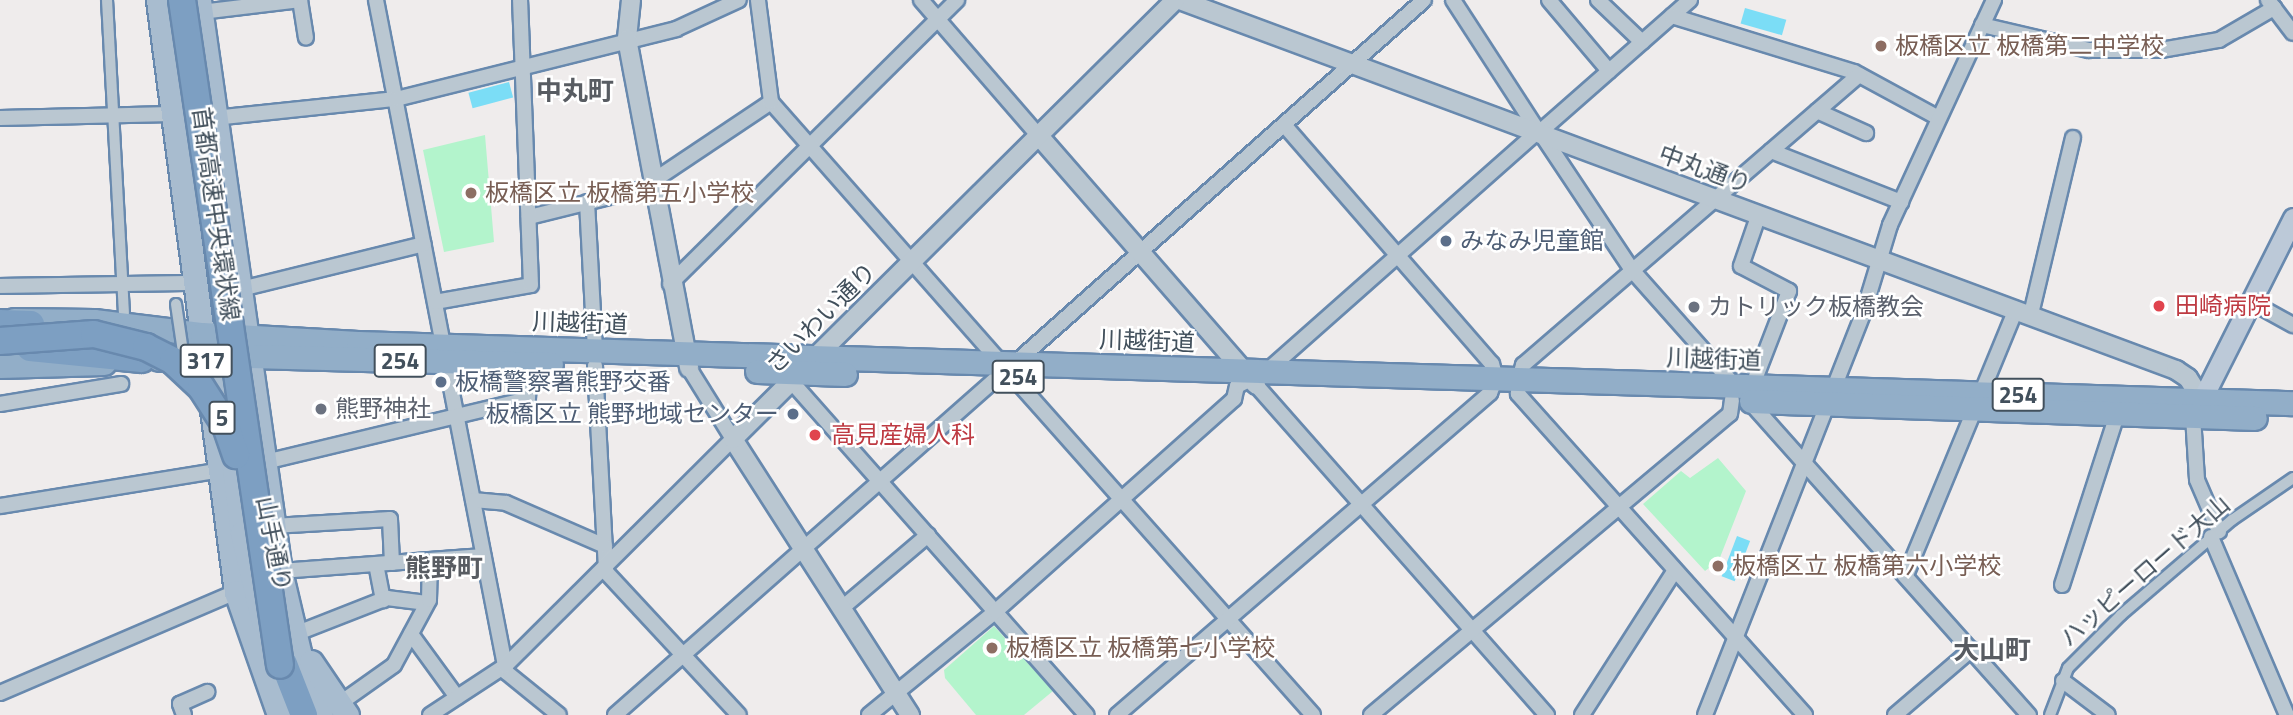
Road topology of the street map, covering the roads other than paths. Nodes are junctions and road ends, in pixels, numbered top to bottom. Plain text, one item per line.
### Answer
1 (107, 0) edge
2 (158, 0) edge
3 (165, 0) edge
4 (300, 0) edge
5 (376, 0) edge
6 (520, 0) edge
7 (631, 0) edge
8 (739, 0) edge
9 (758, 0) edge
10 (921, 0) edge
11 (957, 0) edge
12 (1177, 0) edge
13 (1424, 0) edge
14 (1452, 0) edge
15 (1549, 0) edge
16 (1598, 0) edge
17 (1690, 0) edge
18 (1994, 0) edge
19 (191, 2) edge
20 (2271, 4) edge
21 (1672, 16) junction
22 (938, 19) junction
23 (1982, 25) junction
24 (2293, 33) edge
25 (306, 38) dead end
26 (626, 39) junction
27 (1642, 42) junction
28 (1354, 64) junction
29 (523, 66) junction
30 (1609, 71) junction
31 (1859, 75) junction
32 (396, 99) junction
33 (771, 102) junction
34 (1817, 111) junction
35 (172, 114) junction
36 (112, 115) junction
37 (1937, 117) junction
38 (0, 118) edge
39 (214, 118) junction
40 (1284, 125) junction
41 (1539, 131) junction
42 (1866, 133) dead end
43 (1040, 136) junction
44 (2073, 138) dead end
45 (809, 146) junction
46 (1770, 151) junction
47 (653, 184) junction
48 (1716, 199) junction
49 (587, 202) junction
50 (1901, 202) junction
51 (1759, 214) junction
52 (528, 217) junction
53 (2293, 218) edge
54 (424, 244) junction
55 (1142, 251) junction
56 (1398, 256) junction
57 (1881, 260) junction
58 (912, 262) junction
59 (1632, 270) junction
60 (195, 283) junction
61 (670, 284) junction
62 (123, 285) junction
63 (0, 286) edge
64 (435, 302) junction
65 (2253, 303) junction
66 (176, 304) dead end
67 (231, 304) junction
68 (2024, 312) junction
69 (124, 313) dead end
70 (0, 320) edge
71 (2293, 325) edge
72 (202, 334) junction
73 (0, 341) edge
74 (248, 346) junction
75 (443, 346) junction
76 (0, 347) edge
77 (595, 358) junction
78 (141, 359) junction
79 (206, 359) junction
80 (686, 360) junction
81 (530, 364) junction
82 (0, 366) edge
83 (802, 370) junction
84 (1006, 370) junction
85 (185, 375) dead end
86 (1251, 378) junction
87 (223, 379) dead end
88 (121, 384) dead end
89 (1493, 386) junction
90 (1519, 386) junction
91 (247, 388) dead end
92 (1742, 394) junction
93 (1830, 397) junction
94 (1978, 402) junction
95 (2293, 403) edge
96 (0, 404) edge
97 (2197, 408) junction
98 (456, 415) junction
99 (2117, 415) junction
100 (2293, 419) edge
101 (733, 439) junction
102 (265, 462) junction
103 (1805, 464) junction
104 (217, 471) junction
105 (2293, 478) edge
106 (880, 481) junction
107 (1121, 498) junction
108 (472, 500) junction
109 (1361, 505) junction
110 (0, 506) edge
111 (1620, 506) junction
112 (273, 526) junction
113 (2215, 534) junction
114 (928, 535) junction
115 (604, 546) junction
116 (803, 548) junction
117 (483, 556) junction
118 (430, 560) junction
119 (392, 563) junction
120 (376, 564) junction
121 (606, 566) junction
122 (1675, 570) junction
123 (280, 571) junction
124 (1906, 575) junction
125 (2062, 585) dead end
126 (236, 592) junction
127 (383, 600) junction
128 (427, 603) junction
129 (842, 608) junction
130 (996, 611) junction
131 (1228, 619) junction
132 (1471, 630) junction
133 (411, 635) junction
134 (295, 637) junction
135 (1736, 639) junction
136 (1972, 649) junction
137 (683, 654) junction
138 (282, 665) junction
139 (505, 666) junction
140 (2063, 681) junction
141 (207, 692) dead end
142 (896, 693) junction
143 (0, 694) edge
144 (457, 697) junction
145 (332, 712) edge
146 (184, 715) edge
147 (279, 715) edge
148 (292, 715) edge
149 (301, 715) edge
150 (430, 715) edge
151 (559, 715) edge
152 (615, 715) edge
153 (739, 715) edge
154 (869, 715) edge
155 (911, 715) edge
156 (1087, 715) edge
157 (1117, 715) edge
158 (1313, 715) edge
159 (1371, 715) edge
160 (1546, 715) edge
161 (1582, 715) edge
162 (1705, 715) edge
163 (1805, 715) edge
164 (1895, 715) edge
165 (2029, 715) edge
166 (2050, 715) edge
167 (2108, 715) edge
168 (2287, 715) edge

1 - 36 street
2 - 35 main road, 317
3 - 67 main road, 317
4 - 19 street
4 - 25 street
5 - 32 street
6 - 29 street
7 - 26 street
8 - 26 street
9 - 33 street
10 - 22 street
11 - 22 street
12 - 28 street, 中丸通り
12 - 43 street, さいわい通り
13 - 28 street
14 - 41 street
15 - 30 street
16 - 27 street
17 - 21 street
18 - 23 street
19 - 39 main road, 317
19 - 67 main road, 317
19 - 138 highway, 首都高速中央環状線, bridge
20 - 23 street
20 - 24 street
21 - 27 street
21 - 31 street
22 - 43 street
22 - 45 street
23 - 37 street
26 - 29 street
26 - 47 street
27 - 30 street
28 - 40 street
28 - 41 street, 中丸通り
29 - 32 street
29 - 52 street
30 - 41 street
31 - 34 street
31 - 37 street
32 - 39 street
32 - 54 street
33 - 45 street
33 - 47 street
34 - 42 street
34 - 46 street
35 - 36 street
35 - 60 main road, 317
36 - 38 street
36 - 62 street
37 - 50 street
39 - 67 main road, 317
40 - 55 street
40 - 56 street
41 - 48 street, 中丸通り
41 - 56 street
41 - 59 street
43 - 55 street
43 - 58 street, さいわい通り
44 - 68 street
45 - 58 street
45 - 61 street
46 - 48 street
46 - 50 street
47 - 49 street
47 - 61 street
48 - 51 street, 中丸通り
48 - 59 street
49 - 52 street
49 - 77 street
50 - 57 street
51 - 57 street, 中丸通り
51 - 92 street
52 - 64 street
53 - 65 main road
54 - 64 street
54 - 67 street
55 - 84 street
55 - 86 street
56 - 86 street
56 - 89 street
57 - 68 street, 中丸通り
57 - 93 street
58 - 83 street, さいわい通り
58 - 84 street
59 - 90 street
59 - 92 street
60 - 62 street
60 - 72 main road, 317
61 - 80 street
62 - 63 street
62 - 69 street
64 - 75 street
65 - 71 street
65 - 97 main road
66 - 85 street, bridge
67 - 74 main road, 317
68 - 94 street
68 - 97 street, 中丸通り
70 - 72 highway, 川越街道 / 254
70 - 138 highway, 5, bridge
72 - 74 highway, 川越街道 / 254
72 - 79 main road, 317
73 - 138 highway, 5, bridge
74 - 75 highway, 川越街道 / 254
74 - 79 highway, 川越街道 / 254
74 - 102 main road, 317
75 - 77 highway, 川越街道 / 254
75 - 81 highway, 川越街道 / 254
75 - 98 street
76 - 78 highway
77 - 80 highway, 川越街道 / 254
77 - 81 highway, 川越街道 / 254
77 - 115 street
78 - 79 highway, 川越街道 / 254
78 - 82 highway, 川越街道 / 254
79 - 104 main road, 317
80 - 83 highway, 川越街道 / 254
80 - 101 street
81 - 98 street
83 - 84 highway, 川越街道 / 254
83 - 101 street, さいわい通り
83 - 106 street
84 - 86 highway, 川越街道 / 254
84 - 106 street
84 - 107 street
86 - 89 highway, 川越街道 / 254
86 - 107 street
86 - 109 street
87 - 148 main road, 山手通り / 317
88 - 96 street
89 - 90 highway, 川越街道 / 254
89 - 109 street
90 - 92 highway, 川越街道 / 254
90 - 111 street
91 - 145 main road, 山手通り / 317
92 - 93 highway, 川越街道 / 254
92 - 103 street
92 - 111 street
93 - 94 highway, 川越街道 / 254
93 - 103 street
94 - 97 highway, 川越街道 / 254
94 - 99 highway, 川越街道 / 254
94 - 124 street
95 - 97 highway, 川越街道 / 254
97 - 99 highway, 川越街道 / 254
97 - 100 highway, 川越街道 / 254
97 - 113 street
98 - 102 street
98 - 108 street
99 - 125 street
101 - 116 street
101 - 121 street
102 - 112 main road, 317
103 - 124 street
103 - 135 street
104 - 110 street
104 - 126 main road, 317
105 - 113 street, ハッピーロード大山
106 - 114 street
106 - 116 street
107 - 130 street
107 - 131 street
108 - 115 street
108 - 117 street
109 - 131 street
109 - 132 street
111 - 122 street
111 - 132 street
112 - 119 street
112 - 123 main road, 317
113 - 140 street, ハッピーロード大山
113 - 168 street
114 - 129 street
114 - 130 street
115 - 121 street
116 - 129 street
116 - 137 street
117 - 118 street
117 - 139 street
118 - 119 street
118 - 128 street
119 - 120 street
120 - 123 street
120 - 127 street
121 - 137 street
121 - 139 street
122 - 135 street
122 - 161 street
123 - 134 main road, 317
124 - 136 street
126 - 143 street
126 - 147 main road, 317
127 - 128 street
127 - 134 street
128 - 133 street
129 - 142 street
130 - 142 street
130 - 156 street
131 - 157 street
131 - 158 street
132 - 159 street
132 - 160 street
133 - 144 street
133 - 145 street
134 - 145 main road
135 - 162 street
135 - 163 street
136 - 164 street
136 - 165 street
137 - 152 street
137 - 153 street
138 - 149 highway, 首都高速中央環状線
139 - 144 street
139 - 151 street
140 - 166 street, ハッピーロード大山
140 - 167 street
141 - 146 street
142 - 154 street
142 - 155 street
144 - 150 street

